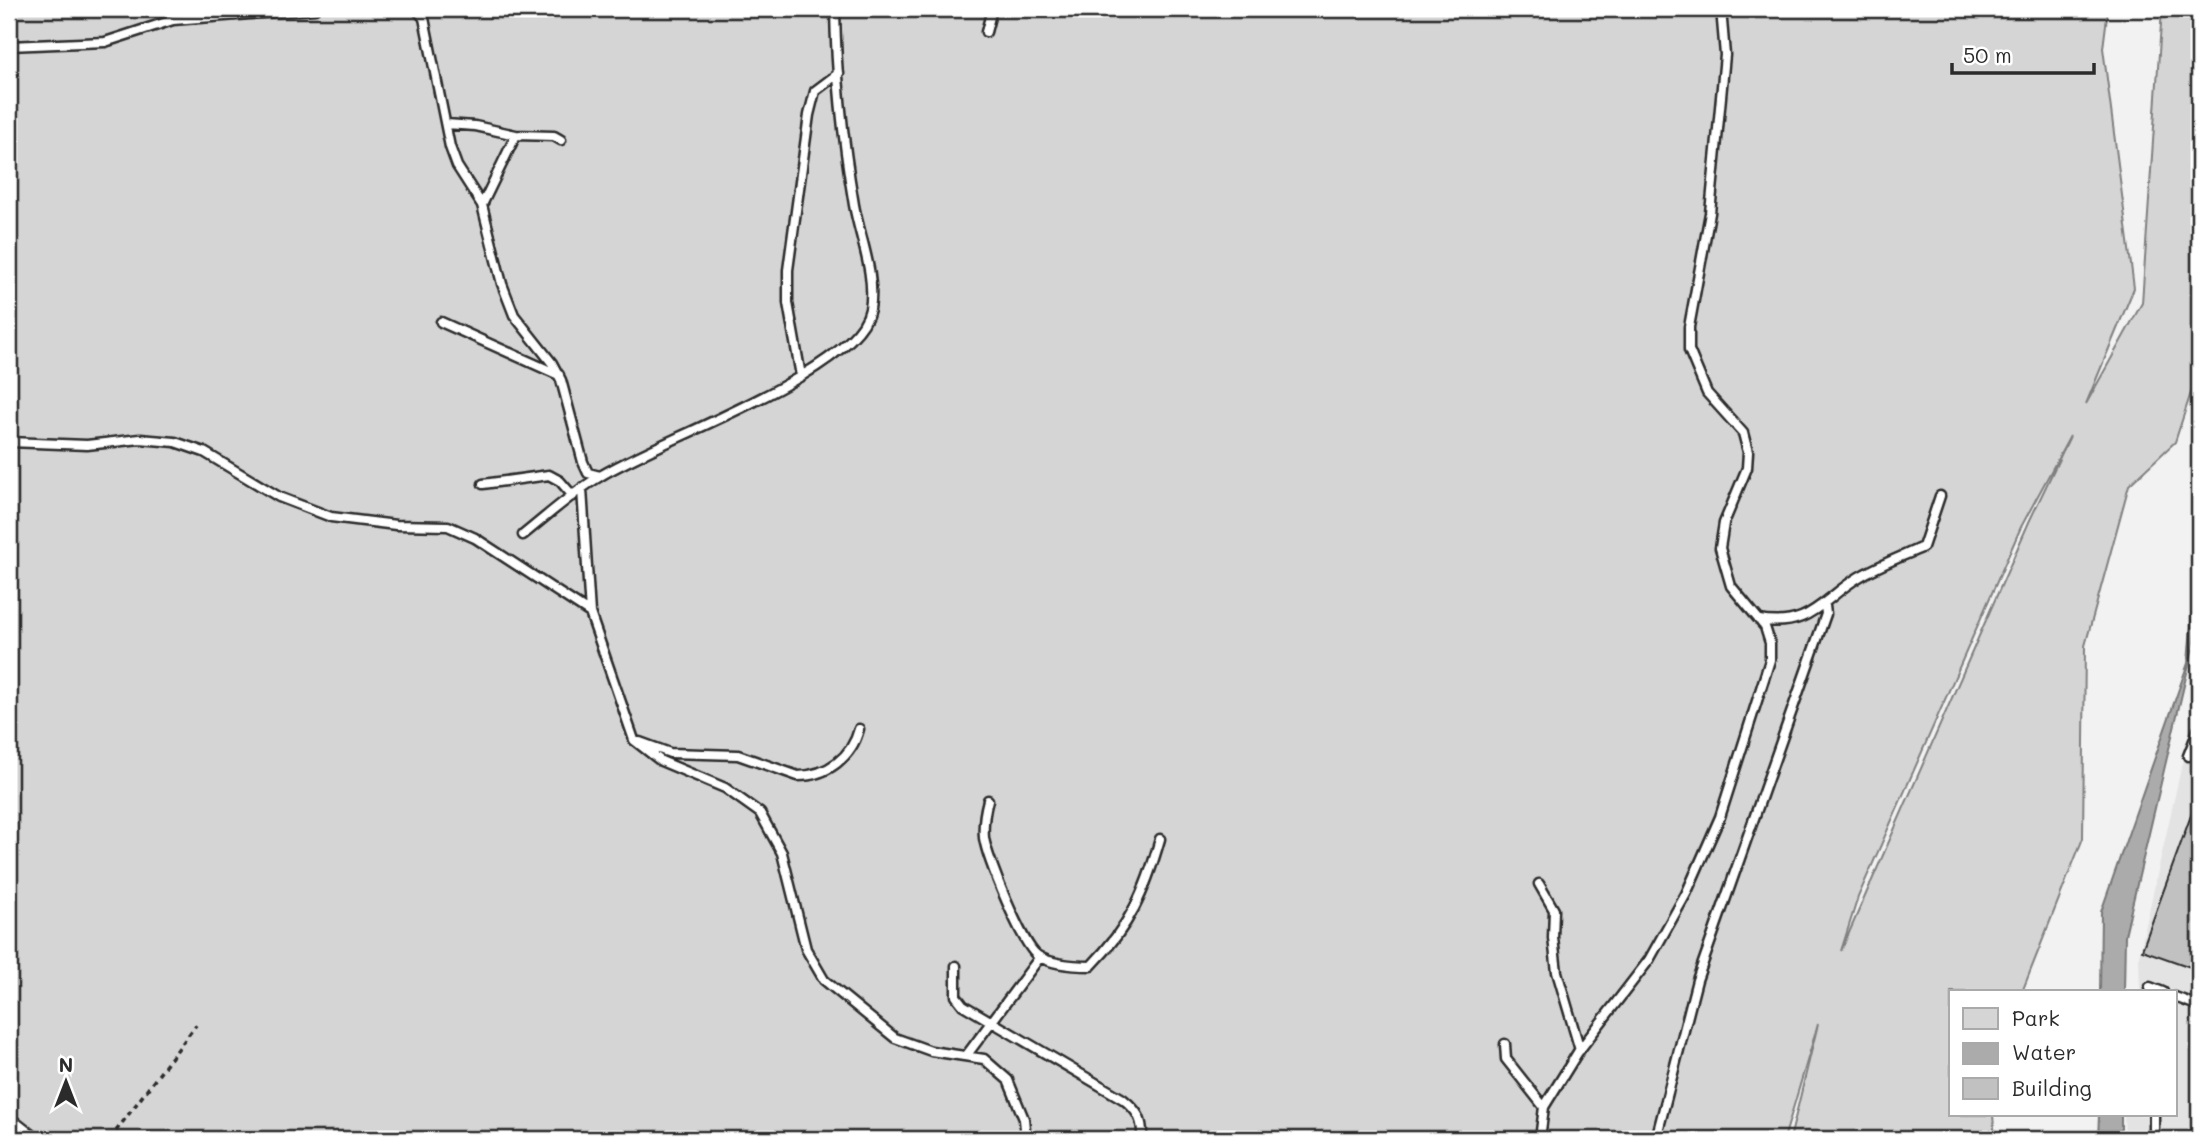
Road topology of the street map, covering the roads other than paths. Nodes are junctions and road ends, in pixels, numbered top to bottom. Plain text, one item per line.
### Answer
1 (315, 9) edge
2 (416, 9) edge
3 (835, 9) edge
4 (992, 9) edge
5 (1721, 9) edge
6 (986, 32) dead end
7 (9, 46) edge
8 (839, 73) junction
9 (446, 124) junction
10 (516, 135) junction
11 (562, 140) dead end
12 (482, 205) junction
13 (441, 322) dead end
14 (559, 374) junction
15 (801, 376) junction
16 (9, 442) edge
17 (600, 476) junction
18 (483, 484) dead end
19 (582, 489) junction
20 (573, 496) junction
21 (1940, 496) dead end
22 (523, 535) dead end
23 (1825, 606) junction
24 (590, 613) junction
25 (1759, 620) junction
26 (2199, 728) edge
27 (859, 729) dead end
28 (634, 740) junction
29 (2188, 757) dead end
30 (988, 800) dead end
31 (1160, 839) dead end
32 (1539, 884) dead end
33 (1040, 957) junction
34 (956, 966) dead end
35 (2176, 997) edge
36 (2199, 1006) edge
37 (991, 1023) junction
38 (1505, 1044) dead end
39 (1580, 1050) junction
40 (966, 1056) junction
41 (1544, 1107) junction
42 (9, 1116) edge
43 (2154, 1116) edge
44 (37, 1139) edge
45 (1026, 1139) edge
46 (1142, 1139) edge
47 (1540, 1139) edge
48 (1656, 1139) edge
49 (2154, 1139) edge

1 - 7 lane
2 - 9 lane
3 - 8 lane
4 - 6 lane
5 - 25 lane
8 - 15 lane
8 - 15 lane
9 - 10 lane
9 - 12 lane
10 - 11 lane
10 - 12 lane
12 - 14 lane
13 - 14 lane
14 - 17 lane
15 - 17 lane
16 - 24 lane
17 - 19 lane
18 - 20 lane
19 - 20 lane
19 - 24 lane
20 - 22 lane
21 - 23 lane
23 - 25 lane
23 - 48 lane
24 - 28 lane
25 - 39 lane
26 - 29 lane
27 - 28 lane
28 - 40 lane
30 - 33 lane
31 - 33 lane
32 - 39 lane
33 - 37 lane
34 - 37 lane
35 - 36 lane
37 - 40 lane
37 - 46 lane
38 - 41 lane
39 - 41 lane
40 - 45 lane
41 - 47 lane
42 - 44 lane
43 - 49 lane

